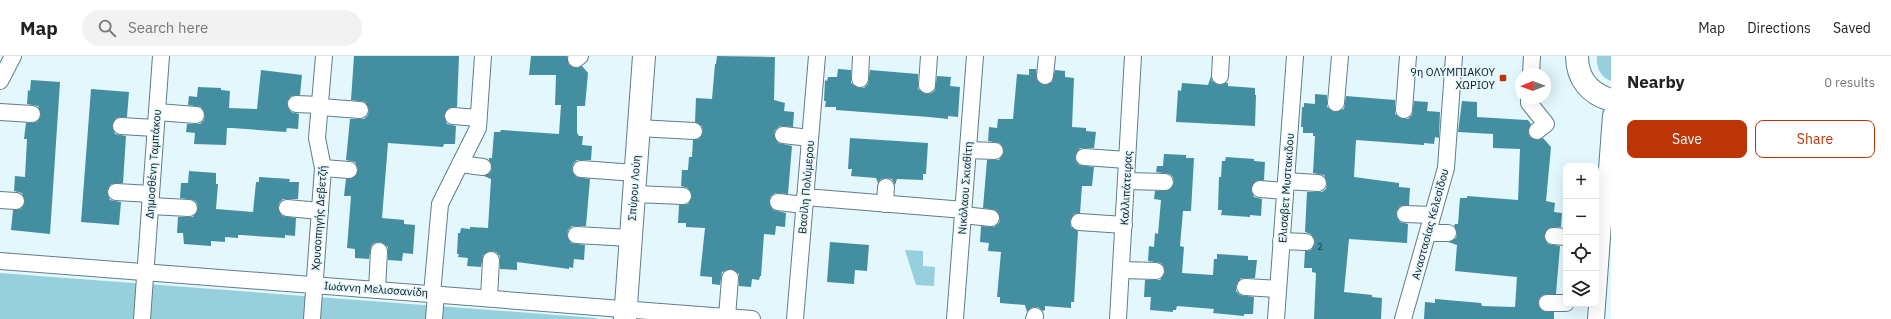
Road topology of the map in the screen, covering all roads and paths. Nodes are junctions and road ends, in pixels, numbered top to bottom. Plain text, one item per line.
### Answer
1 (12, 56) edge
2 (161, 56) edge
3 (324, 56) edge
4 (483, 56) edge
5 (644, 56) edge
6 (817, 56) edge
7 (862, 56) edge
8 (929, 56) edge
9 (975, 56) edge
10 (1047, 56) edge
11 (1133, 56) edge
12 (1221, 56) edge
13 (1295, 56) edge
14 (1340, 56) edge
15 (1408, 56) edge
16 (1454, 56) edge
17 (1532, 56) edge
18 (1573, 56) edge
19 (1531, 68) edge
20 (1045, 76) dead end
21 (1220, 76) dead end
22 (860, 79) dead end
23 (0, 81) edge
24 (927, 85) dead end
25 (1611, 100) edge
26 (1336, 103) dead end
27 (296, 104) dead end
28 (1530, 104) edge
29 (320, 106) junction
30 (360, 110) dead end
31 (1404, 110) dead end
32 (0, 112) edge
33 (32, 114) dead end
34 (1611, 114) edge
35 (196, 115) dead end
36 (453, 116) dead end
37 (478, 118) junction
38 (156, 120) junction
39 (121, 126) dead end
40 (638, 128) junction
41 (694, 131) dead end
42 (1537, 131) dead end
43 (782, 136) dead end
44 (810, 138) junction
45 (968, 150) junction
46 (996, 151) dead end
47 (1084, 157) dead end
48 (1127, 160) junction
49 (460, 164) junction
50 (483, 167) dead end
51 (323, 168) junction
52 (349, 170) dead end
53 (581, 170) dead end
54 (1126, 181) junction
55 (1165, 182) dead end
56 (1318, 182) dead end
57 (634, 183) junction
58 (1286, 186) junction
59 (886, 187) dead end
60 (1260, 189) dead end
61 (116, 192) dead end
62 (683, 196) dead end
63 (0, 200) edge
64 (150, 200) junction
65 (1608, 200) edge
66 (16, 201) dead end
67 (805, 201) junction
68 (778, 202) dead end
69 (885, 204) junction
70 (189, 208) dead end
71 (287, 208) dead end
72 (320, 211) junction
73 (964, 212) junction
74 (1405, 214) dead end
75 (1432, 216) junction
76 (991, 218) dead end
77 (1079, 222) dead end
78 (1124, 225) junction
79 (1428, 233) junction
80 (1448, 233) dead end
81 (576, 235) dead end
82 (630, 238) junction
83 (1599, 239) edge
84 (1281, 240) junction
85 (1306, 242) dead end
86 (380, 251) dead end
87 (491, 260) dead end
88 (0, 261) edge
89 (1122, 270) junction
90 (1605, 270) edge
91 (1156, 271) dead end
92 (145, 272) junction
93 (730, 278) dead end
94 (314, 285) junction
95 (1246, 287) dead end
96 (1278, 289) junction
97 (377, 290) junction
98 (434, 294) junction
99 (489, 298) junction
100 (1548, 303) dead end
101 (1563, 303) edge
102 (1594, 309) edge
103 (625, 314) edge
104 (727, 317) junction
105 (142, 319) edge
106 (312, 319) edge
107 (434, 319) edge
108 (752, 319) edge
109 (795, 319) edge
110 (956, 319) edge
111 (1118, 319) edge
112 (1276, 319) edge
113 (1403, 319) edge

1 - 23 street
2 - 38 street, Δημοσθένη Ταμπάκου
3 - 29 street, Χρυσοπηγής Δεβετζή
4 - 37 street
5 - 40 street, Σπύρου Λούη
6 - 44 street, Βασίλη Πολύμερου
7 - 22 street
8 - 24 street
9 - 45 street, Νικόλαου Σκιαθίτη
10 - 20 street
11 - 48 street, Καλλιπάτειρας
12 - 21 street
13 - 58 street, Ελισαβετ Μυστακιδου
14 - 26 street
15 - 31 street
16 - 75 street, Αναστασίας Κελεσίδου
17 - 19 street
18 - 25 street
27 - 29 street
28 - 42 street
29 - 30 street
29 - 51 street, Χρυσοπηγής Δεβετζή
32 - 33 street
34 - 65 street
35 - 38 street
36 - 37 street
37 - 49 street
38 - 39 street
38 - 64 street, Δημοσθένη Ταμπάκου
40 - 41 street
40 - 57 street, Σπύρου Λούη
43 - 44 street
44 - 67 street, Βασίλη Πολύμερου
45 - 46 street
45 - 73 street, Νικόλαου Σκιαθίτη
47 - 48 street
48 - 54 street, Καλλιπάτειρας
49 - 50 street
49 - 98 street
51 - 52 street
51 - 72 street, Χρυσοπηγής Δεβετζή
53 - 57 street
54 - 55 street
54 - 78 street, Καλλιπάτειρας
56 - 58 street
57 - 62 street
57 - 82 street, Σπύρου Λούη
58 - 60 street
58 - 84 street, Ελισαβετ Μυστακιδου
59 - 69 street
61 - 64 street
63 - 66 street
64 - 70 street
64 - 92 street, Δημοσθένη Ταμπάκου
65 - 83 street
67 - 68 street
67 - 69 street
67 - 109 street, Βασίλη Πολύμερου
69 - 73 street
71 - 72 street
72 - 94 street, Χρυσοπηγής Δεβετζή
73 - 76 street
73 - 110 street, Νικόλαου Σκιαθίτη
74 - 75 street
75 - 79 street, Αναστασίας Κελεσίδου
77 - 78 street
78 - 89 street, Καλλιπάτειρας
79 - 80 street
79 - 113 street, Αναστασίας Κελεσίδου
81 - 82 street
82 - 103 street, Σπύρου Λούη
83 - 90 street
84 - 85 street
84 - 96 street, Ελισαβετ Μυστακιδου
86 - 97 street
87 - 99 street
88 - 92 street, Ιωάννη Μελισσανίδη
89 - 91 street
89 - 111 street, Καλλιπάτειρας
90 - 102 street
92 - 94 street, Ιωάννη Μελισσανίδη
92 - 105 street, Δημοσθένη Ταμπάκου
93 - 104 street
94 - 97 street, Ιωάννη Μελισσανίδη
94 - 106 street, Χρυσοπηγής Δεβετζή
95 - 96 street
96 - 112 street, Ελισαβετ Μυστακιδου
97 - 98 street, Ιωάννη Μελισσανίδη
98 - 99 street, Ιωάννη Μελισσανίδη
98 - 107 street
99 - 103 street, Ιωάννη Μελισσανίδη
100 - 101 street
103 - 104 street, Ιωάννη Μελισσανίδη
104 - 108 street, Ιωάννη Μελισσανίδη

